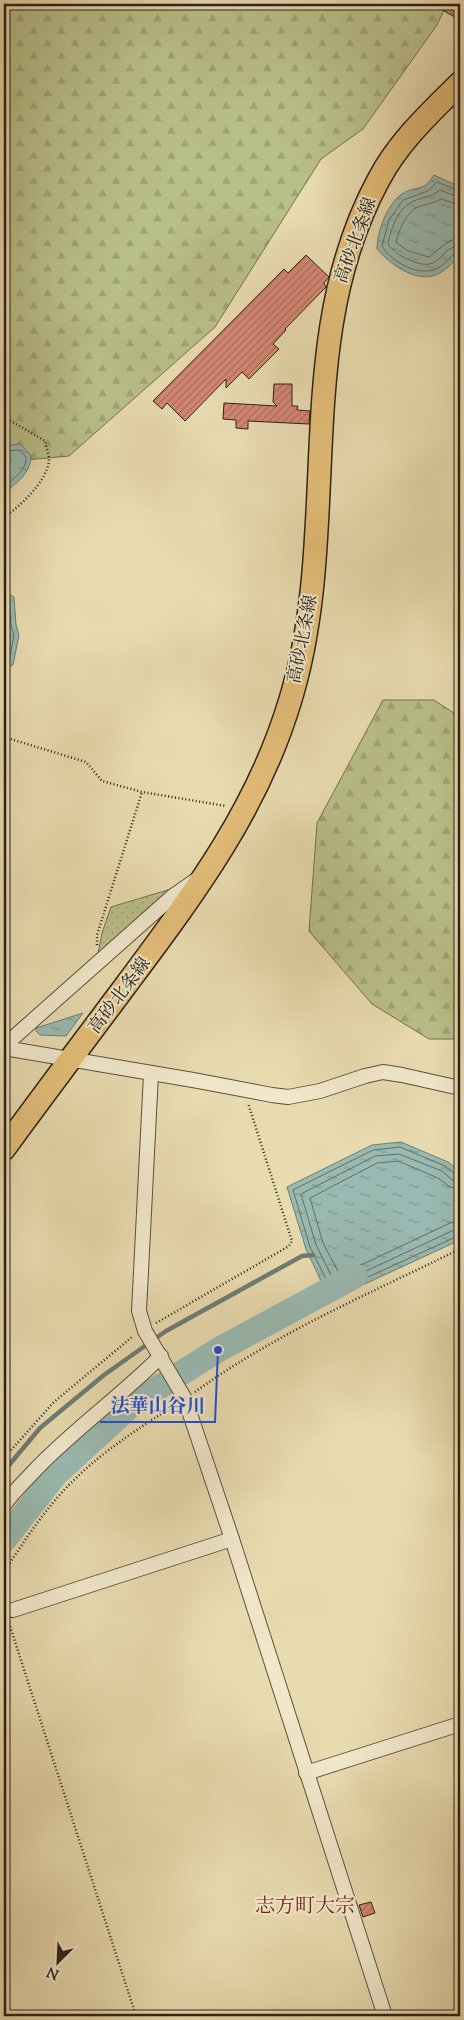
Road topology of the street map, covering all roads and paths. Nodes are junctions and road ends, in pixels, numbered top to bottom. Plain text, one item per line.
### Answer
1 (460, 83) edge
2 (4, 417) edge
3 (4, 517) edge
4 (4, 737) edge
5 (142, 792) junction
6 (245, 809) junction
7 (210, 871) junction
8 (96, 964) junction
9 (4, 1047) edge
10 (70, 1059) junction
11 (151, 1074) junction
12 (460, 1088) edge
13 (244, 1090) junction
14 (4, 1149) edge
15 (460, 1249) edge
16 (145, 1330) junction
17 (158, 1352) junction
18 (185, 1399) junction
19 (4, 1458) edge
20 (4, 1505) edge
21 (232, 1539) junction
22 (4, 1572) edge
23 (13, 1610) joint
24 (460, 1724) edge
25 (306, 1773) junction
26 (136, 2016) edge
27 (385, 2016) edge

1 - 6 main road, 高砂北条線
2 - 3 path
4 - 5 path
5 - 6 path
5 - 8 path
6 - 7 main road, 高砂北条線
7 - 8 street
7 - 10 main road, 高砂北条線
8 - 9 street
9 - 10 street
10 - 11 street
10 - 14 main road, 高砂北条線
11 - 13 street
11 - 16 street
12 - 13 street
13 - 16 path
15 - 18 path
16 - 17 street
16 - 19 path
17 - 18 street
17 - 20 street
18 - 21 street
18 - 22 path
21 - 23 street
21 - 25 street
23 - 26 path
24 - 25 street
25 - 27 street

